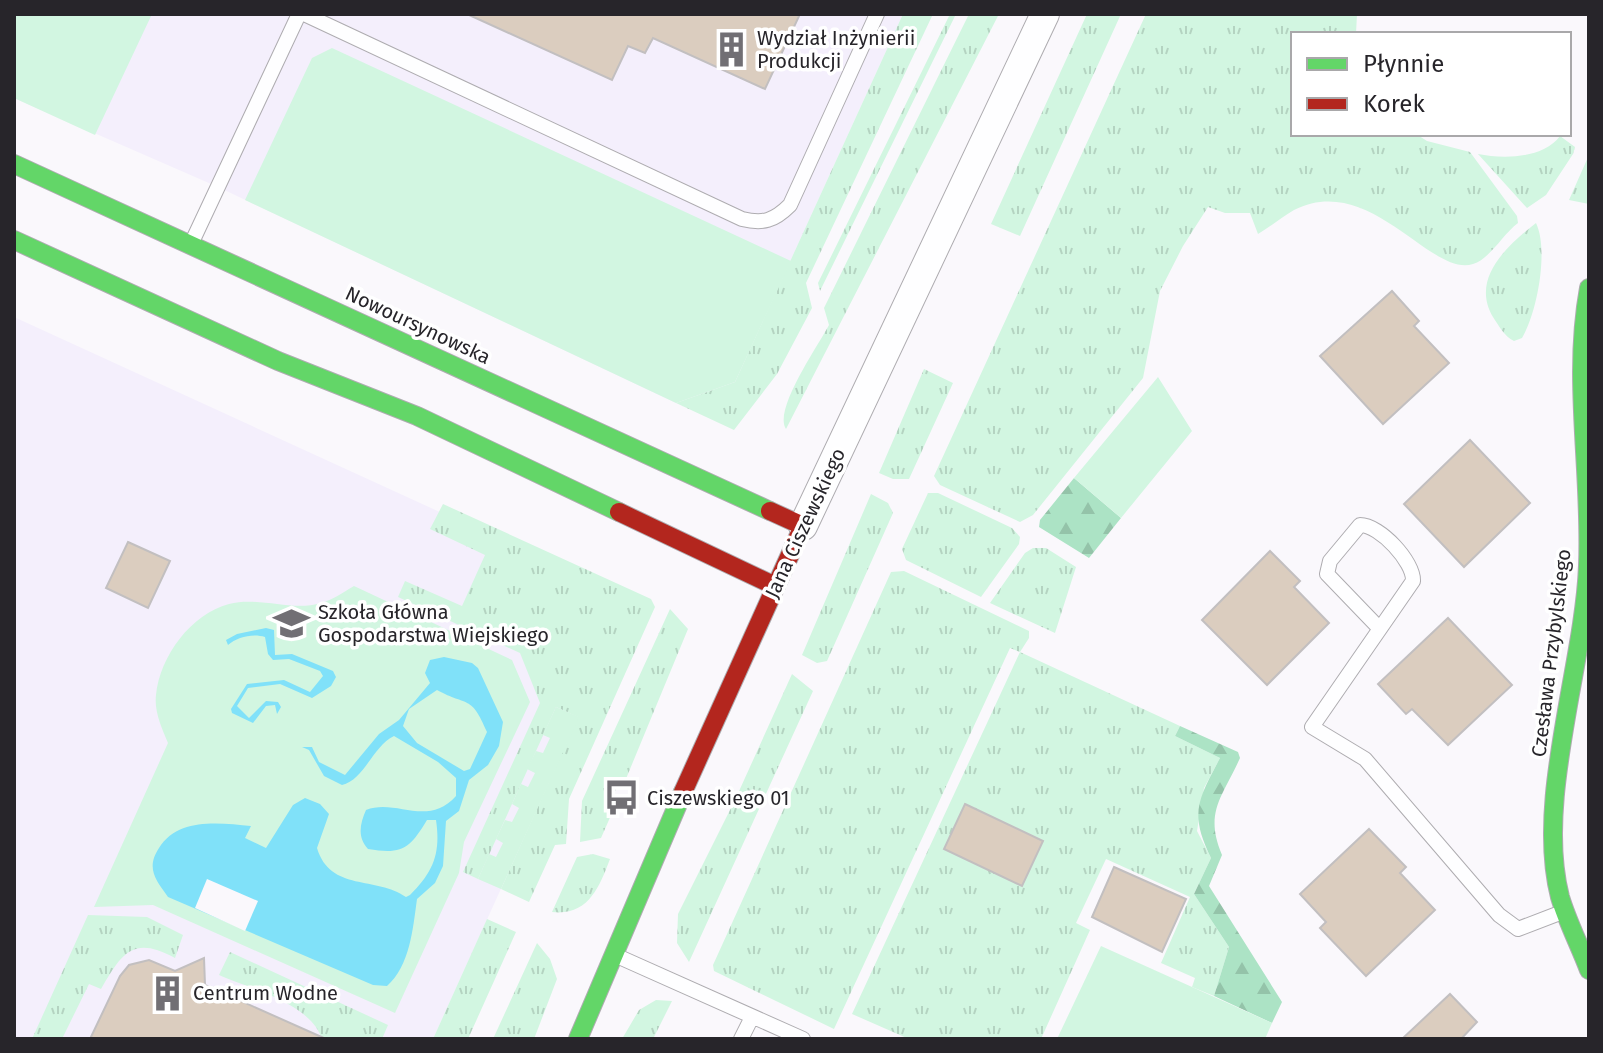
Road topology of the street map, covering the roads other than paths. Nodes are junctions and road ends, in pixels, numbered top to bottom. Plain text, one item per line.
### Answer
1 (302, 14) edge
2 (877, 14) edge
3 (1045, 14) edge
4 (14, 164) edge
5 (14, 240) edge
6 (191, 245) junction
7 (1589, 288) edge
8 (803, 526) junction
9 (775, 586) junction
10 (1379, 628) junction
11 (1565, 911) junction
12 (614, 955) junction
13 (1589, 970) edge
14 (752, 1017) junction
15 (578, 1039) edge
16 (741, 1039) edge
17 (803, 1039) edge

1 - 2 lane
1 - 6 lane
3 - 8 street, Jana Ciszewskiego
4 - 6 street, Nowoursynowska
5 - 9 street
6 - 8 street, Nowoursynowska
7 - 11 street, Czesława Przybylskiego
8 - 9 street, Jana Ciszewskiego
9 - 12 street, Jana Ciszewskiego
10 - 10 lane
10 - 11 lane
11 - 13 street, Czesława Przybylskiego
12 - 14 lane
12 - 15 street, Jana Ciszewskiego
14 - 16 lane
14 - 17 lane

